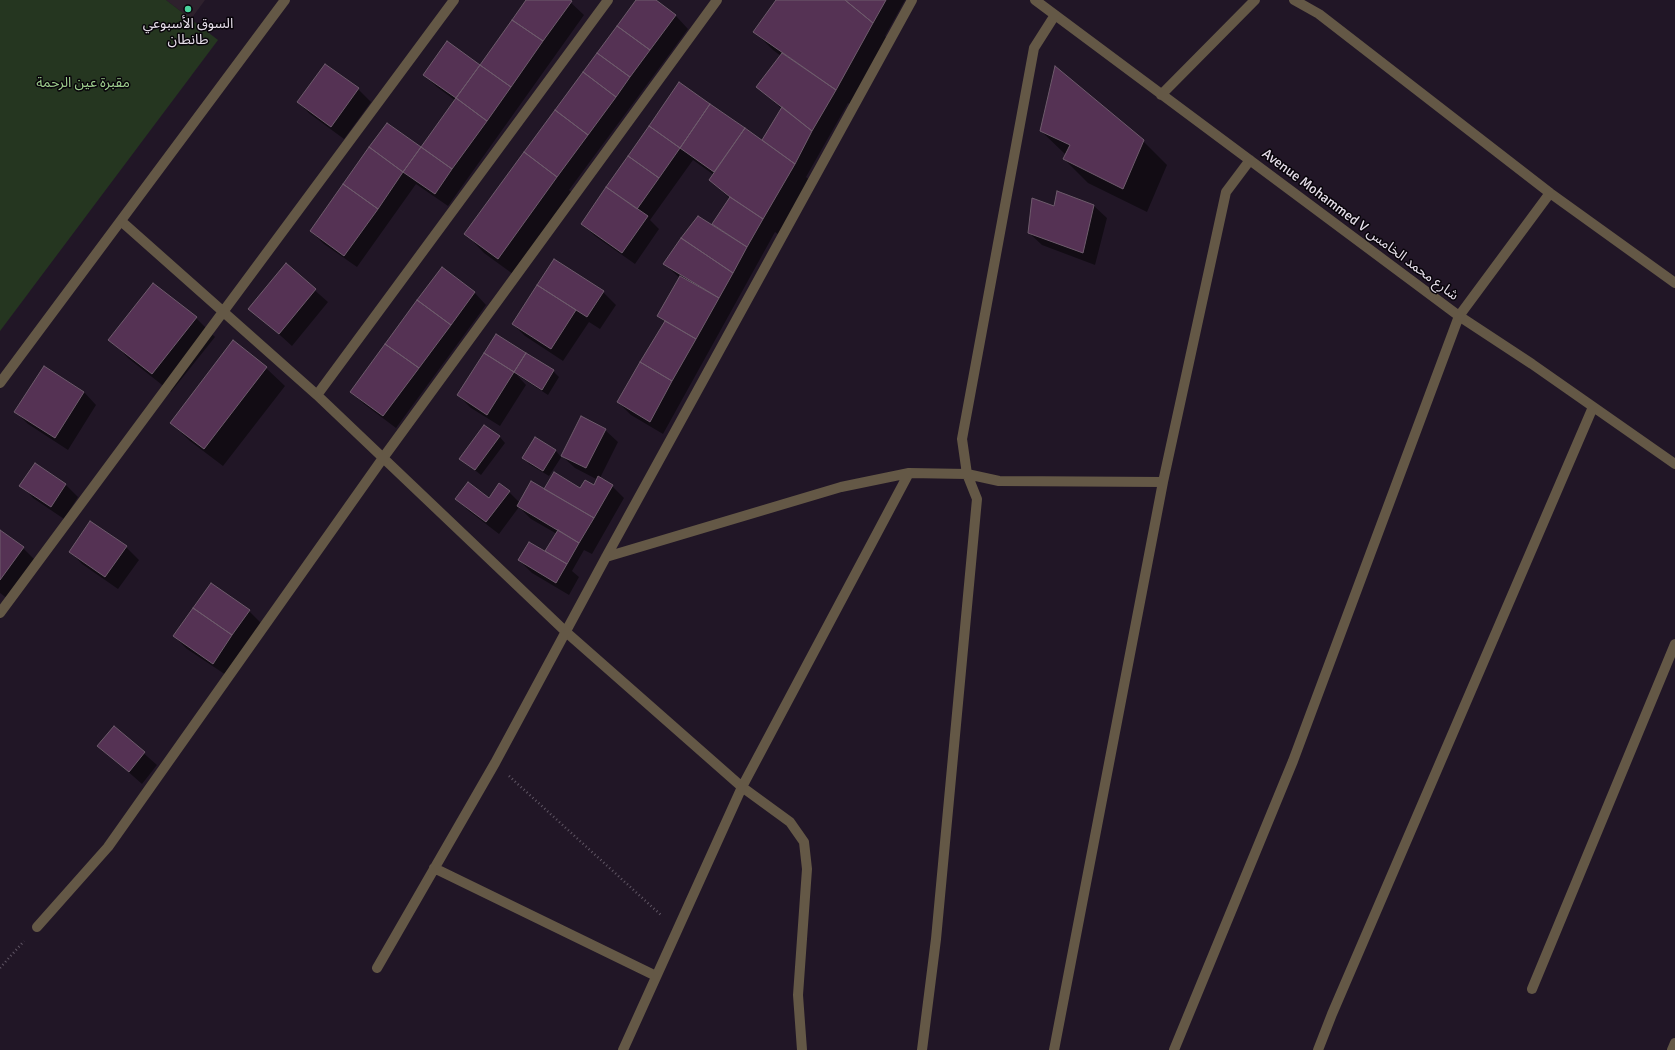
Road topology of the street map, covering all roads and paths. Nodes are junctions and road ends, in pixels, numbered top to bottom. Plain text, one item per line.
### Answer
1 (285, 0) edge
2 (454, 0) edge
3 (608, 0) edge
4 (717, 0) edge
5 (912, 0) edge
6 (1035, 0) edge
7 (1255, 0) edge
8 (1294, 0) edge
9 (1055, 15) junction
10 (1161, 95) junction
11 (1250, 160) junction
12 (1550, 193) junction
13 (121, 221) junction
14 (1675, 283) edge
15 (223, 312) junction
16 (1459, 316) junction
17 (0, 383) edge
18 (317, 395) junction
19 (1593, 407) junction
20 (383, 458) junction
21 (1675, 464) edge
22 (909, 473) junction
23 (967, 474) junction
24 (1163, 482) junction
25 (606, 557) junction
26 (0, 613) edge
27 (566, 632) junction
28 (1675, 644) edge
29 (495, 762) junction
30 (742, 787) junction
31 (434, 868) junction
32 (37, 927) joint
33 (677, 930) junction
34 (0, 968) edge
35 (377, 968) dead end
36 (656, 976) junction
37 (1532, 989) dead end
38 (1675, 1043) edge
39 (622, 1050) edge
40 (802, 1050) edge
41 (922, 1050) edge
42 (1054, 1050) edge
43 (1174, 1050) edge
44 (1318, 1050) edge
45 (1672, 1050) edge

1 - 13 street
2 - 15 street
3 - 18 street
4 - 20 street
5 - 25 street
6 - 9 street, Avenue Mohammed V شارع محمد الخامس
7 - 10 street
8 - 12 street
9 - 10 street, Avenue Mohammed V شارع محمد الخامس
9 - 23 street
10 - 11 street, Avenue Mohammed V شارع محمد الخامس
11 - 16 street, Avenue Mohammed V شارع محمد الخامس
11 - 24 street
12 - 14 street
12 - 16 street
13 - 15 street
13 - 17 street
15 - 18 street
15 - 26 street
16 - 19 street, Avenue Mohammed V شارع محمد الخامس
16 - 43 street
18 - 20 street
19 - 21 street, Avenue Mohammed V شارع محمد الخامس
19 - 44 street
20 - 27 street
20 - 32 street
22 - 23 street
22 - 25 street
22 - 30 street
23 - 24 street
23 - 41 street
24 - 42 street
25 - 27 street
27 - 29 street
27 - 30 street
28 - 37 street
29 - 31 street
29 - 33 path
30 - 33 street
30 - 40 street
31 - 35 street
31 - 36 street
32 - 34 path
33 - 36 street
36 - 39 street
38 - 45 street

